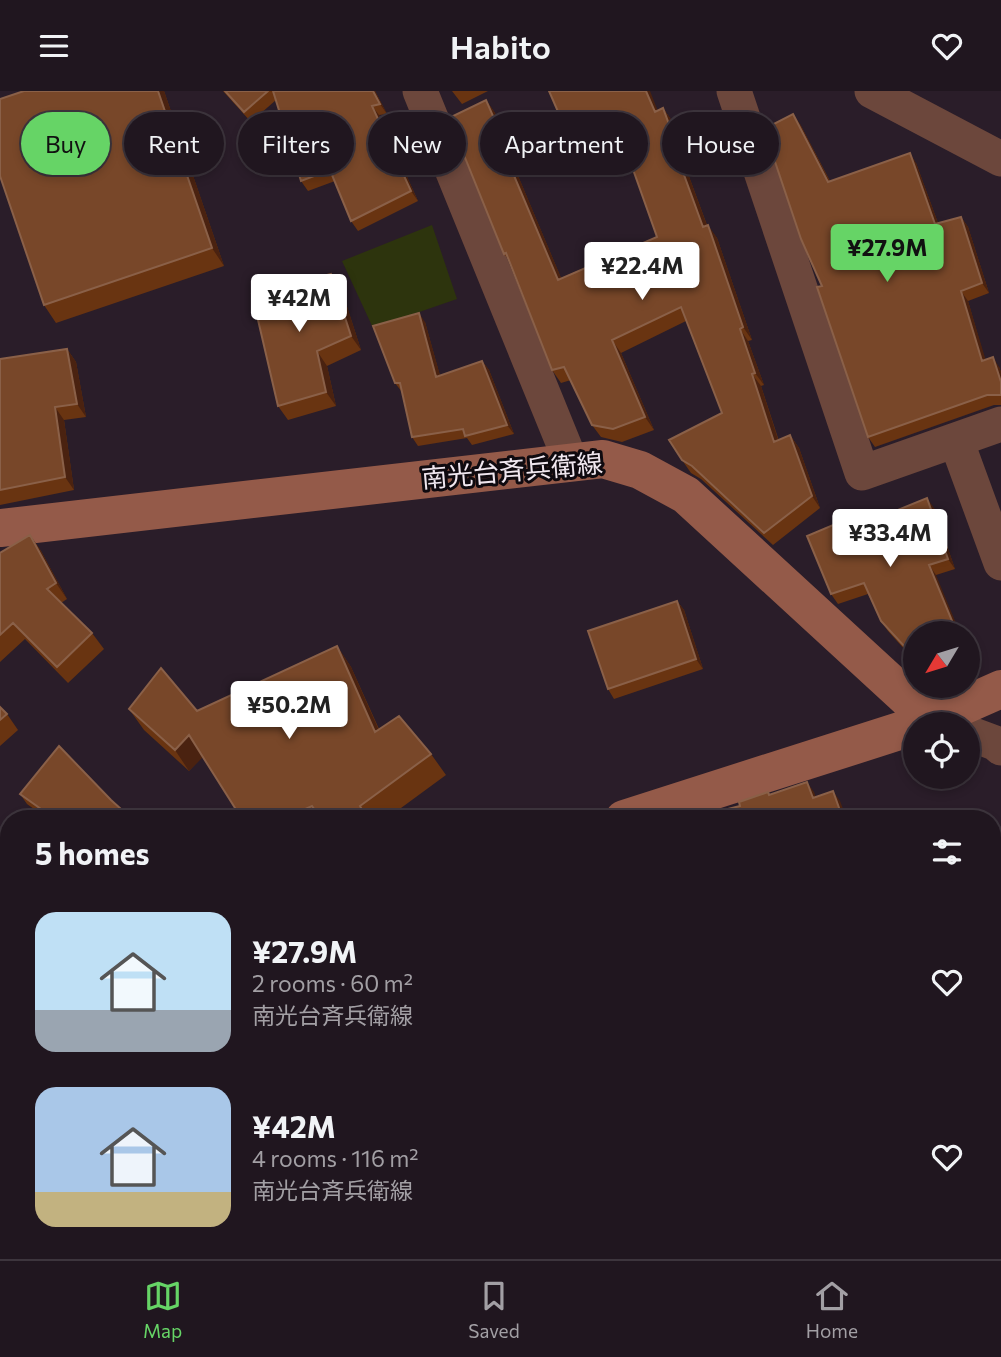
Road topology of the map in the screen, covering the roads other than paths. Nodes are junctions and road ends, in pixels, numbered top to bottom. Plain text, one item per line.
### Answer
1 (420, 91) edge
2 (734, 91) edge
3 (872, 91) edge
4 (1001, 160) edge
5 (1001, 424) edge
6 (956, 440) junction
7 (571, 462) junction
8 (0, 528) edge
9 (1001, 563) edge
10 (1001, 689) edge
11 (914, 712) edge
12 (952, 712) edge
13 (903, 732) edge
14 (980, 737) edge
15 (1001, 748) edge
16 (655, 810) edge

1 - 7 street
2 - 6 street
3 - 4 street
5 - 6 street
6 - 9 street
7 - 8 street, 南光台斉兵衛線
7 - 11 street, 南光台斉兵衛線
10 - 12 street
13 - 16 street
14 - 15 street

